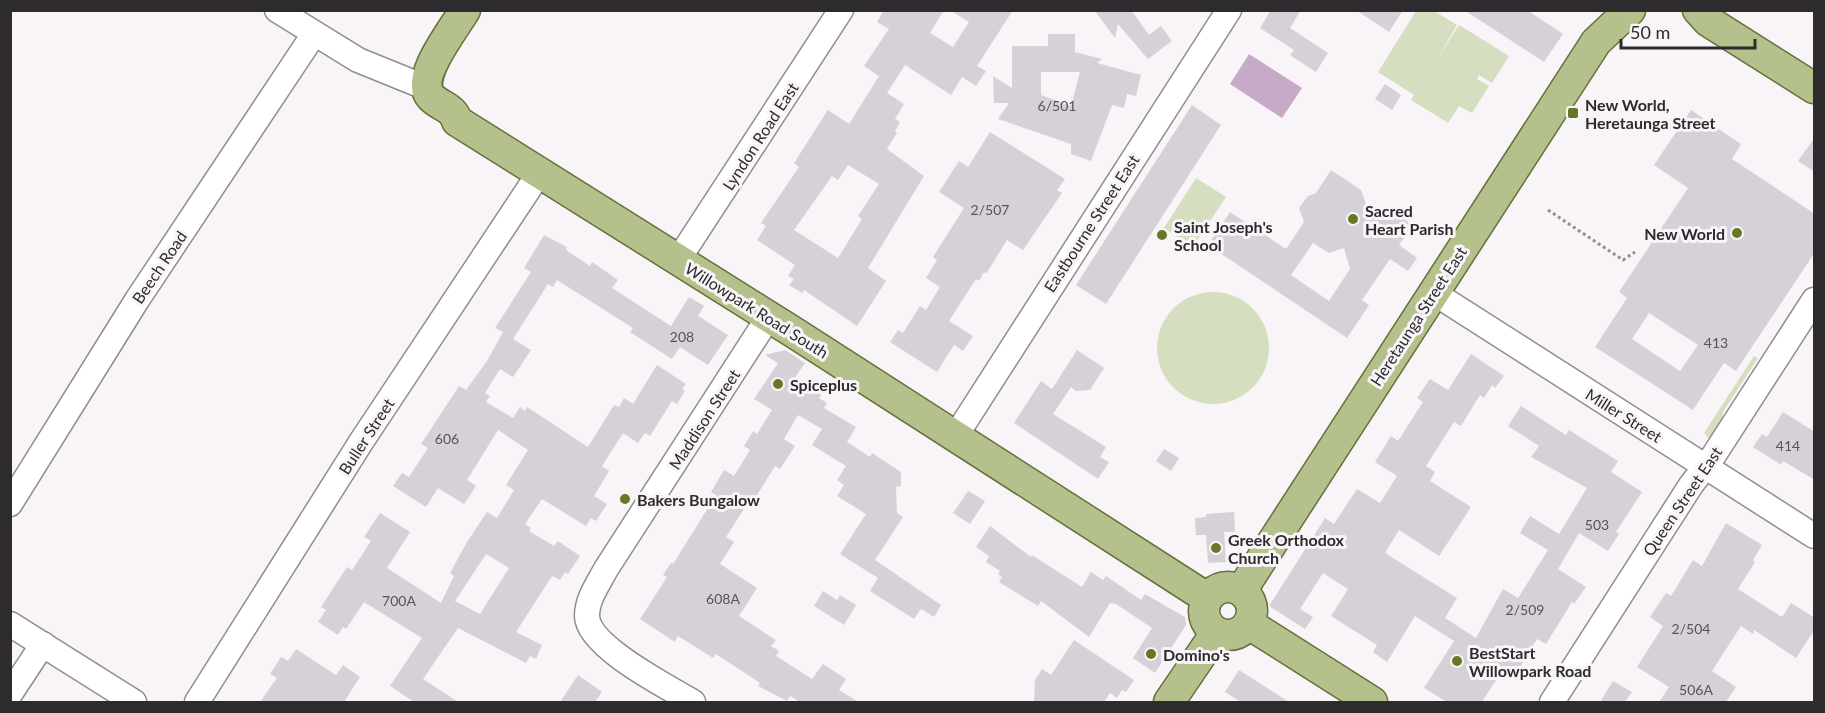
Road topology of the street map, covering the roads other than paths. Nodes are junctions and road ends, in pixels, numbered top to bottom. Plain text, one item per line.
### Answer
1 (278, 10) edge
2 (450, 10) edge
3 (465, 10) edge
4 (841, 10) edge
5 (1229, 10) edge
6 (1607, 10) edge
7 (1630, 10) edge
8 (1678, 10) edge
9 (1703, 16) edge
10 (314, 34) junction
11 (1596, 42) junction
12 (419, 84) junction
13 (1815, 88) edge
14 (540, 172) junction
15 (678, 260) junction
16 (1434, 293) junction
17 (1815, 300) edge
18 (768, 318) junction
19 (954, 437) junction
20 (1705, 466) junction
21 (10, 504) edge
22 (1815, 536) edge
23 (1241, 591) junction
24 (1207, 598) junction
25 (10, 624) edge
26 (1249, 624) junction
27 (1216, 633) junction
28 (43, 644) junction
29 (10, 694) edge
30 (134, 702) edge
31 (197, 702) edge
32 (693, 702) edge
33 (1168, 702) edge
34 (1372, 702) edge
35 (1551, 702) edge

1 - 10 street, Willowpark Road South
2 - 12 main road
3 - 12 main road
4 - 15 street, Lyndon Road East
5 - 19 street, Eastbourne Street East
6 - 11 main road, Heretaunga Street East
7 - 11 main road, Heretaunga Street East
8 - 9 main road
9 - 13 main road
10 - 12 street, Willowpark Road South
10 - 21 street, Beech Road
11 - 16 main road, Heretaunga Street East
12 - 14 main road, Willowpark Road South
14 - 15 main road, Willowpark Road South
14 - 31 street, Buller Street
15 - 18 main road, Willowpark Road South
16 - 20 street, Miller Street
16 - 23 main road, Heretaunga Street East
17 - 20 street, Queen Street East
18 - 19 main road, Willowpark Road South
18 - 32 street, Maddison Street
19 - 24 main road, Willowpark Road South
20 - 22 street, Miller Street
20 - 35 street, Queen Street East
23 - 24 main road
23 - 26 main road
24 - 27 main road
25 - 28 street
26 - 27 main road
26 - 34 main road
27 - 33 main road
28 - 29 street
28 - 30 street

